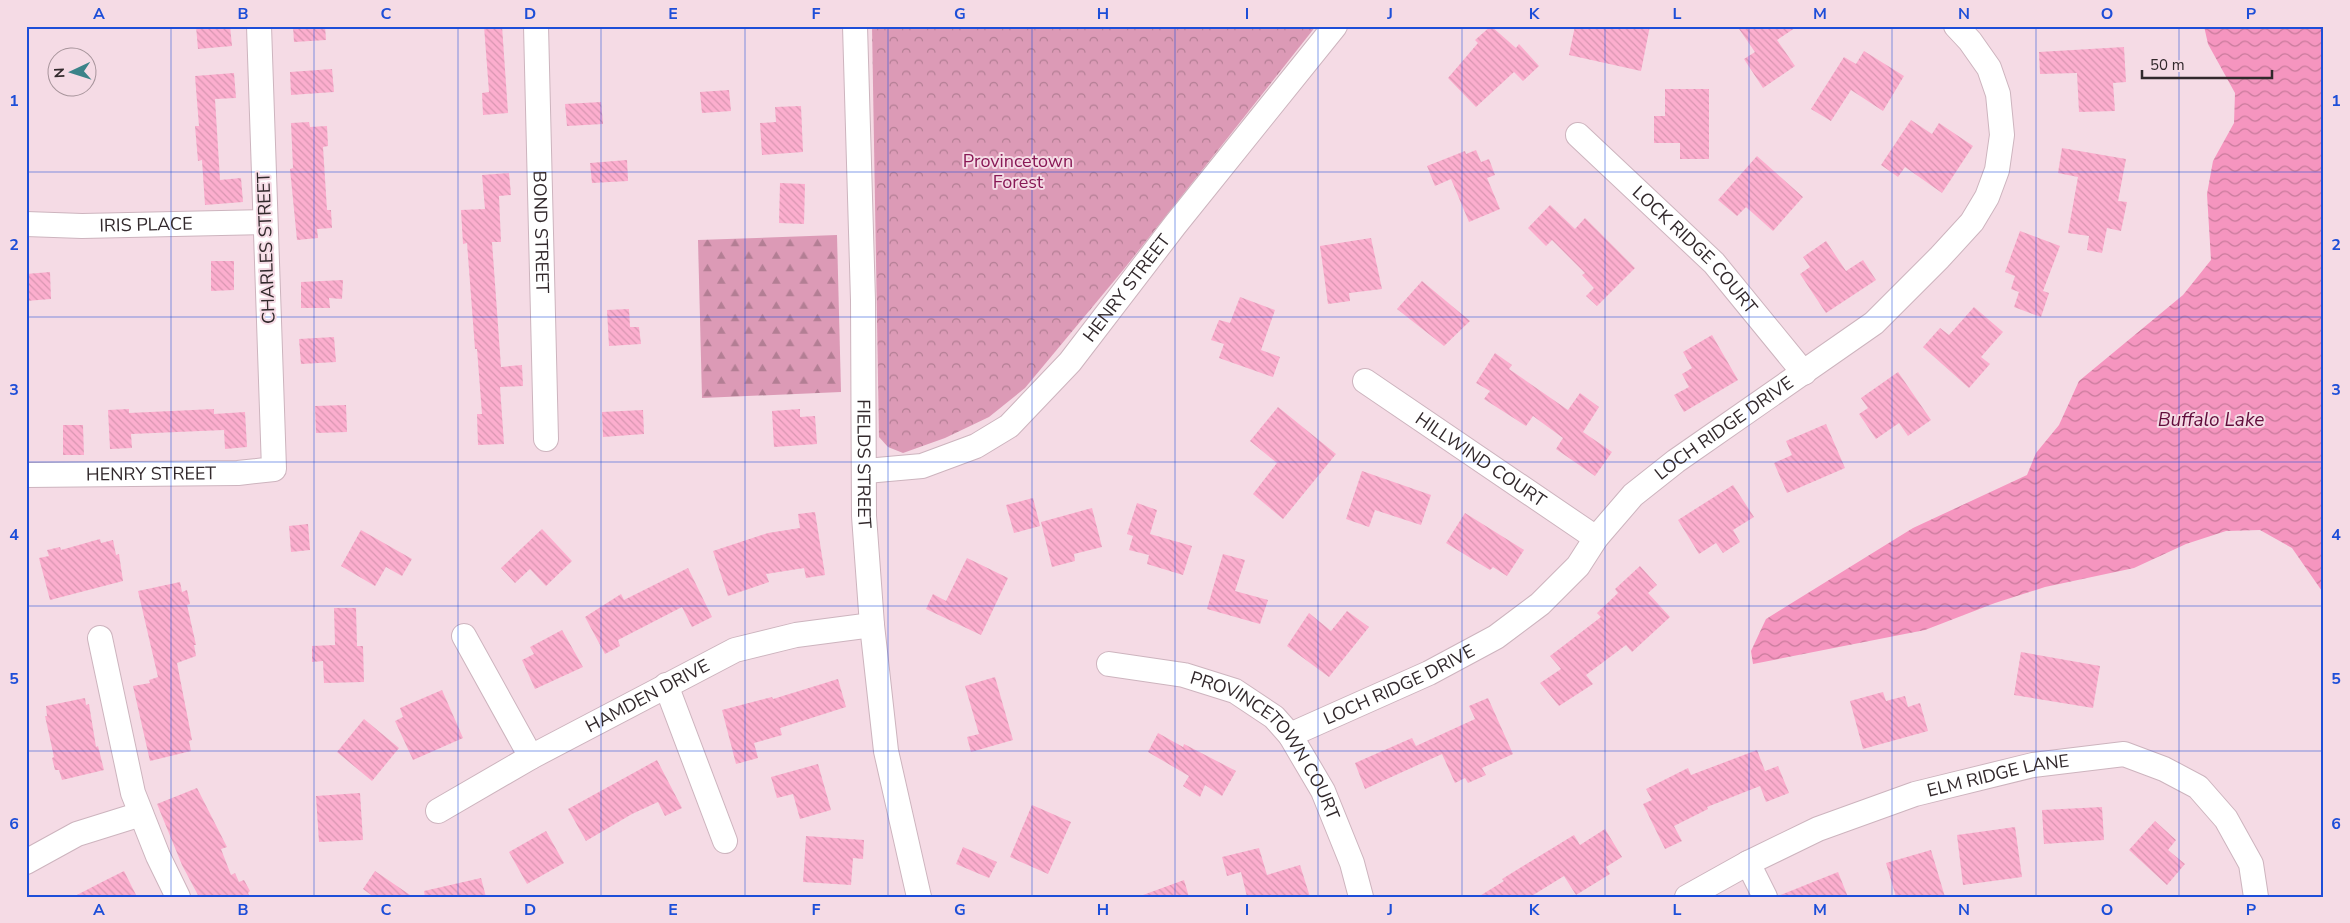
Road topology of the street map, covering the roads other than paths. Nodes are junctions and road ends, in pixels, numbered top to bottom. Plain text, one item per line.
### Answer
1 (259, 26) edge
2 (536, 26) edge
3 (855, 26) edge
4 (1336, 26) edge
5 (1956, 26) edge
6 (1578, 135) dead end
7 (265, 222) junction
8 (26, 224) edge
9 (1804, 373) junction
10 (1365, 381) dead end
11 (546, 439) dead end
12 (274, 469) joint
13 (866, 471) junction
14 (26, 475) edge
15 (1596, 538) junction
16 (872, 626) junction
17 (464, 636) dead end
18 (100, 638) dead end
19 (1109, 664) dead end
20 (666, 685) junction
21 (1290, 735) junction
22 (531, 756) junction
23 (438, 811) dead end
24 (141, 814) junction
25 (725, 841) dead end
26 (26, 862) edge
27 (1748, 863) junction
28 (178, 897) edge
29 (920, 897) edge
30 (1361, 897) edge
31 (1686, 897) edge
32 (1765, 897) edge
33 (2256, 897) edge

1 - 7 street, CHARLES STREET
2 - 11 street, BOND STREET
3 - 13 street, FIELDS STREET
4 - 13 street, HENRY STREET
5 - 9 street, LOCH RIDGE DRIVE
6 - 9 street, LOCK RIDGE COURT
7 - 8 street, IRIS PLACE
7 - 12 street, CHARLES STREET
9 - 15 street, LOCH RIDGE DRIVE
10 - 15 street, HILLWIND COURT
12 - 14 street, HENRY STREET
13 - 16 street, FIELDS STREET
15 - 21 street, LOCH RIDGE DRIVE
16 - 20 street, HAMDEN DRIVE
16 - 29 street, FIELDS STREET
17 - 22 street
18 - 24 street
19 - 21 street, PROVINCETOWN COURT
20 - 22 street, HAMDEN DRIVE
20 - 25 street
21 - 30 street, PROVINCETOWN COURT
22 - 23 street, HAMDEN DRIVE
24 - 26 street
24 - 28 street
27 - 31 street, ELM RIDGE LANE
27 - 32 street
27 - 33 street, ELM RIDGE LANE

